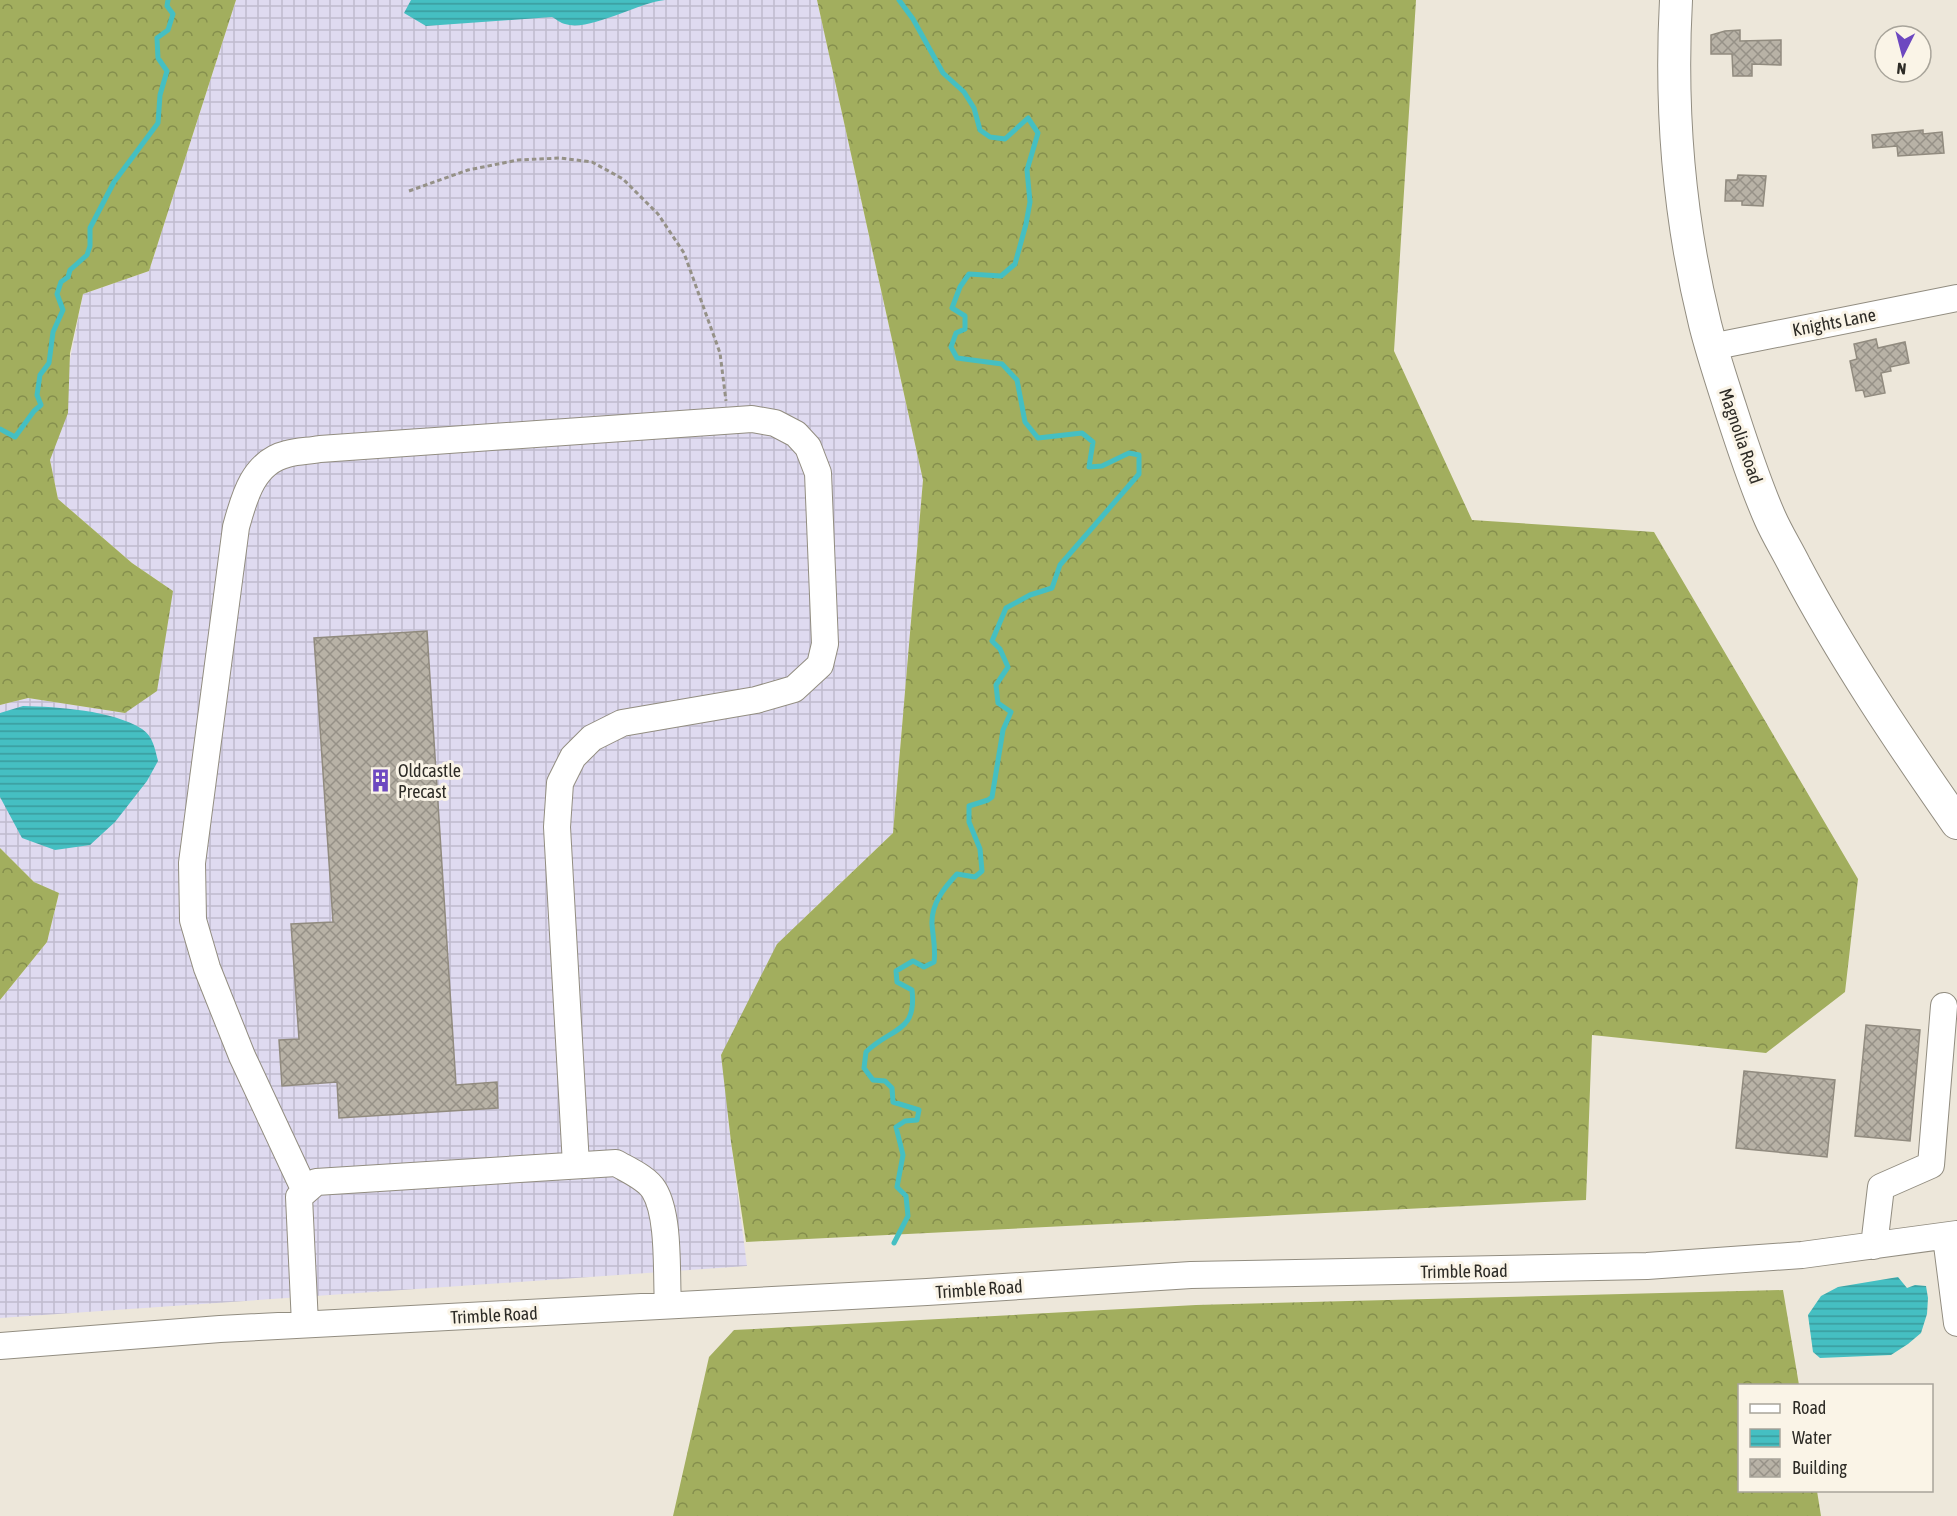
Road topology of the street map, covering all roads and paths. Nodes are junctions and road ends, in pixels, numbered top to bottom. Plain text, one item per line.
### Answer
1 (1676, 0) edge
2 (409, 191) dead end
3 (1957, 298) edge
4 (1711, 347) junction
5 (728, 421) junction
6 (1957, 823) edge
7 (1944, 1006) dead end
8 (576, 1166) junction
9 (305, 1191) junction
10 (1952, 1236) edge
11 (1874, 1246) junction
12 (668, 1305) junction
13 (1957, 1323) edge
14 (306, 1324) junction
15 (0, 1346) edge

1 - 4 main road, Magnolia Road
2 - 5 path
3 - 4 street, Knights Lane
4 - 6 main road, Magnolia Road
5 - 8 street
5 - 9 street
7 - 11 street
8 - 9 street
8 - 12 street
9 - 14 street
10 - 11 street, Trimble Road
10 - 13 street
11 - 12 street, Trimble Road
12 - 14 street, Trimble Road
14 - 15 street, Trimble Road

